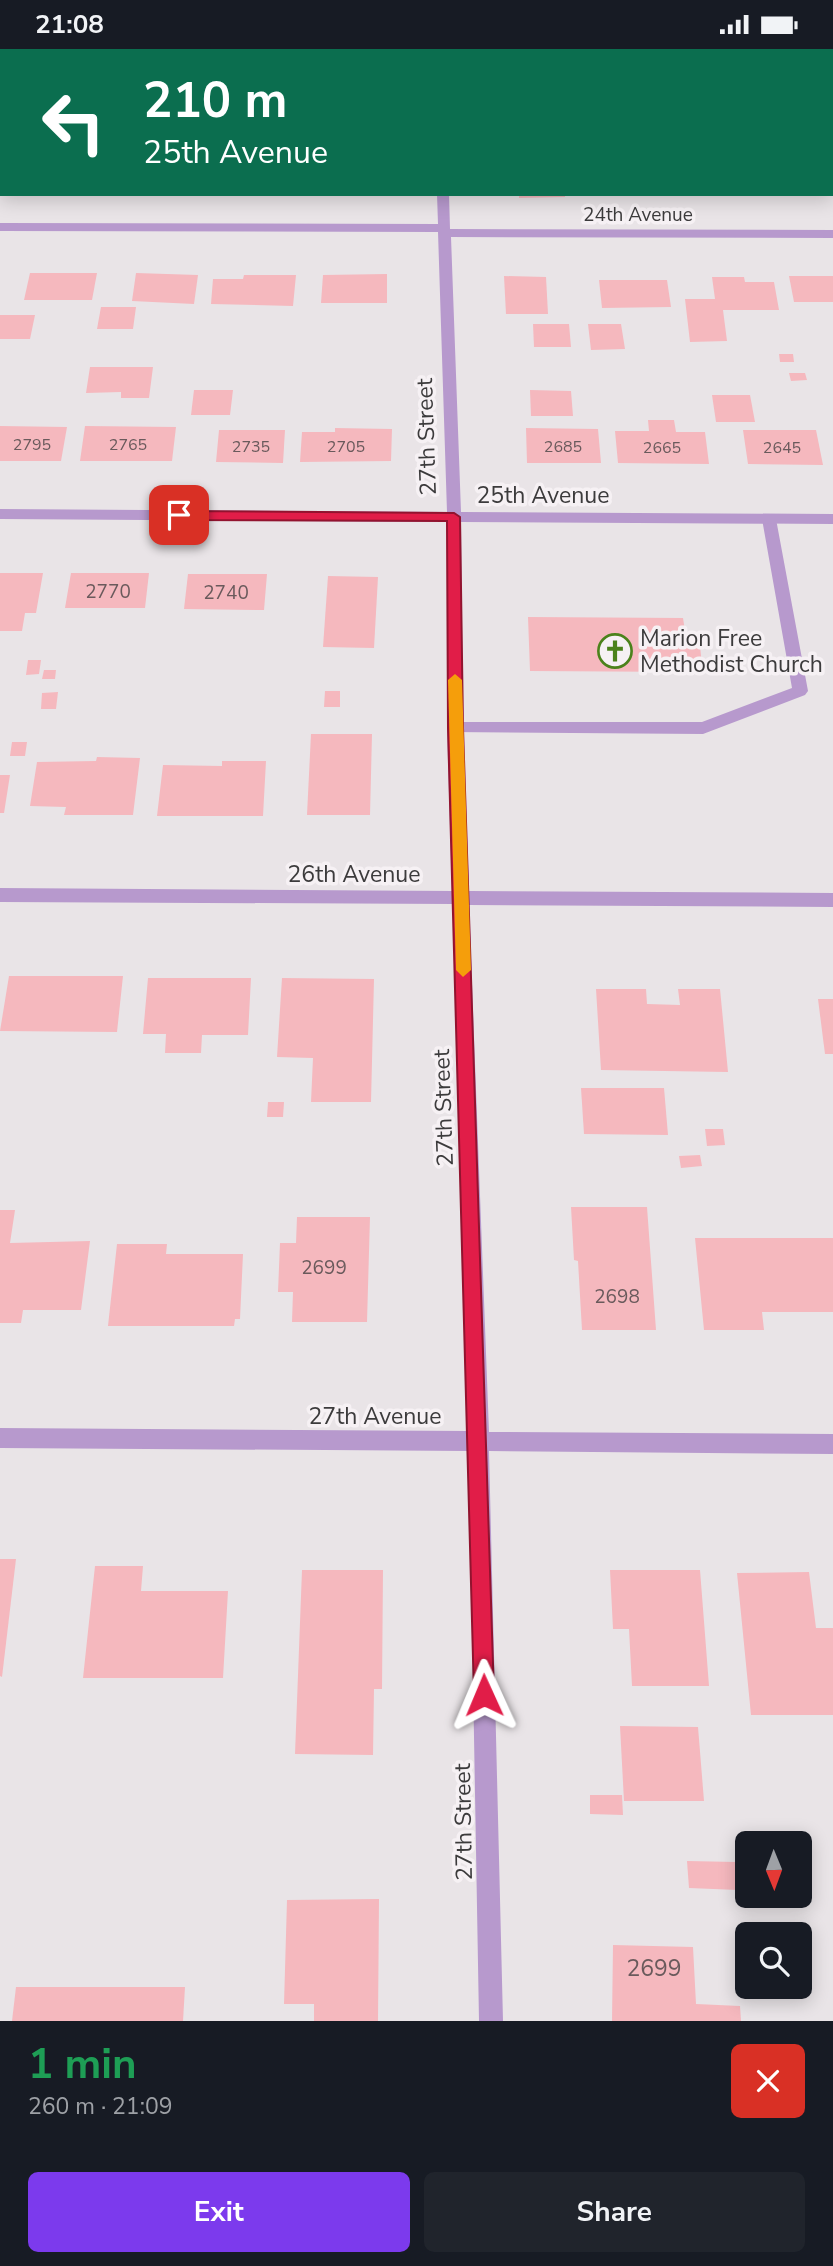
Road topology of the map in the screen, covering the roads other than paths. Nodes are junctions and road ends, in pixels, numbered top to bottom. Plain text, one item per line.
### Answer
1 (443, 196) edge
2 (0, 227) edge
3 (443, 230) junction
4 (833, 234) edge
5 (0, 514) edge
6 (454, 517) junction
7 (769, 519) junction
8 (833, 519) edge
9 (456, 728) junction
10 (0, 895) edge
11 (461, 898) junction
12 (833, 900) edge
13 (0, 1438) edge
14 (479, 1442) junction
15 (833, 1444) edge
16 (491, 2021) edge

1 - 3 street, 27th Street
2 - 3 street, 24th Avenue
3 - 4 street, 24th Avenue
3 - 6 street, 27th Street
5 - 6 street, 25th Avenue
6 - 7 street, 25th Avenue
6 - 9 street, 27th Street
7 - 8 street, 25th Avenue
7 - 9 street
9 - 11 street, 27th Street
10 - 11 street, 26th Avenue
11 - 12 street, 26th Avenue
11 - 14 street, 27th Street
13 - 14 street, 27th Avenue
14 - 15 street, 27th Avenue
14 - 16 street, 27th Street

